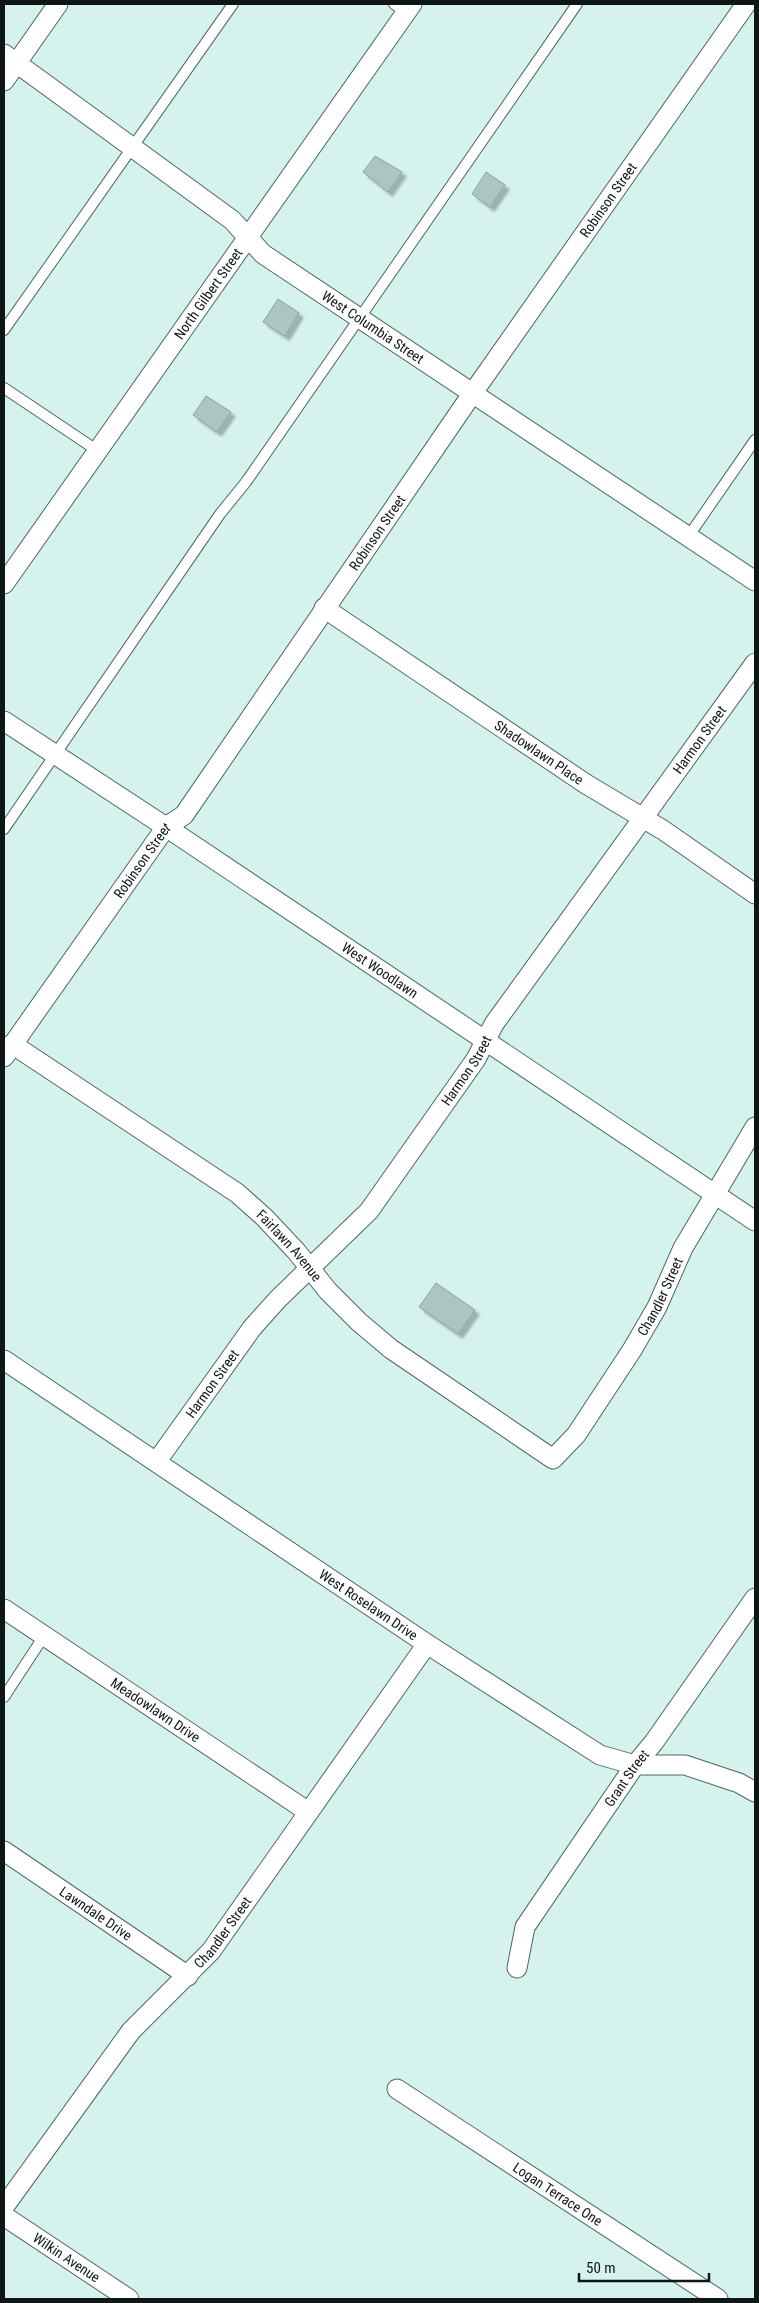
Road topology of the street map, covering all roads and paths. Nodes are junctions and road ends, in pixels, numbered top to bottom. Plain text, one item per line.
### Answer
1 (58, 4) edge
2 (233, 4) edge
3 (577, 4) edge
4 (746, 4) edge
5 (404, 7) edge
6 (10, 59) edge
7 (4, 81) edge
8 (132, 149) junction
9 (247, 238) junction
10 (358, 318) junction
11 (4, 330) edge
12 (4, 388) edge
13 (472, 394) junction
14 (755, 440) edge
15 (98, 451) junction
16 (688, 537) junction
17 (755, 581) edge
18 (4, 584) edge
19 (324, 608) junction
20 (755, 663) edge
21 (4, 721) edge
22 (55, 756) junction
23 (644, 818) junction
24 (166, 827) junction
25 (4, 829) edge
26 (755, 894) edge
27 (486, 1040) junction
28 (8, 1050) edge
29 (755, 1127) edge
30 (714, 1194) junction
31 (755, 1221) edge
32 (310, 1270) junction
33 (4, 1360) edge
34 (554, 1459) joint
35 (157, 1461) junction
36 (755, 1598) edge
37 (4, 1609) edge
38 (44, 1636) junction
39 (427, 1644) junction
40 (4, 1697) edge
41 (636, 1765) junction
42 (755, 1792) edge
43 (307, 1811) junction
44 (4, 1851) edge
45 (516, 1968) dead end
46 (188, 1976) junction
47 (397, 2090) dead end
48 (4, 2207) edge
49 (4, 2216) edge
50 (129, 2299) edge
51 (718, 2299) edge

1 - 6 street
2 - 8 lane
3 - 10 lane
4 - 13 street, Robinson Street
5 - 9 street, North Gilbert Street
6 - 7 street
6 - 8 street, West Columbia Street
8 - 9 street, West Columbia Street
8 - 11 lane
9 - 10 street, West Columbia Street
9 - 15 street, North Gilbert Street
10 - 13 street, West Columbia Street
10 - 22 lane
12 - 15 lane
13 - 16 street, West Columbia Street
13 - 19 street, Robinson Street
14 - 16 lane
15 - 18 street, North Gilbert Street
16 - 17 street, West Columbia Street
19 - 23 street, Shadowlawn Place
19 - 24 street, Robinson Street
20 - 23 street, Harmon Street
21 - 22 street, West Woodlawn
22 - 24 street, West Woodlawn
22 - 25 lane
23 - 26 street, Shadowlawn Place
23 - 27 street, Harmon Street
24 - 27 street, West Woodlawn
24 - 28 street, Robinson Street
27 - 30 street, West Woodlawn
27 - 32 street, Harmon Street
28 - 32 street, Fairlawn Avenue
29 - 30 street, Chandler Street
30 - 31 street, West Woodlawn
30 - 34 street, Chandler Street
32 - 34 street, Fairlawn Avenue
32 - 35 street, Harmon Street
33 - 35 street, West Roselawn Drive
35 - 39 street, West Roselawn Drive
36 - 41 street, Grant Street
37 - 38 street, Meadowlawn Drive
38 - 40 lane
38 - 43 street, Meadowlawn Drive
39 - 41 street, West Roselawn Drive
39 - 43 street, Chandler Street
41 - 42 street, West Roselawn Drive
41 - 45 street, Grant Street
43 - 46 street, Chandler Street
44 - 46 street, Lawndale Drive
46 - 48 street, Chandler Street
47 - 51 street, Logan Terrace One
49 - 50 street, Wilkin Avenue

